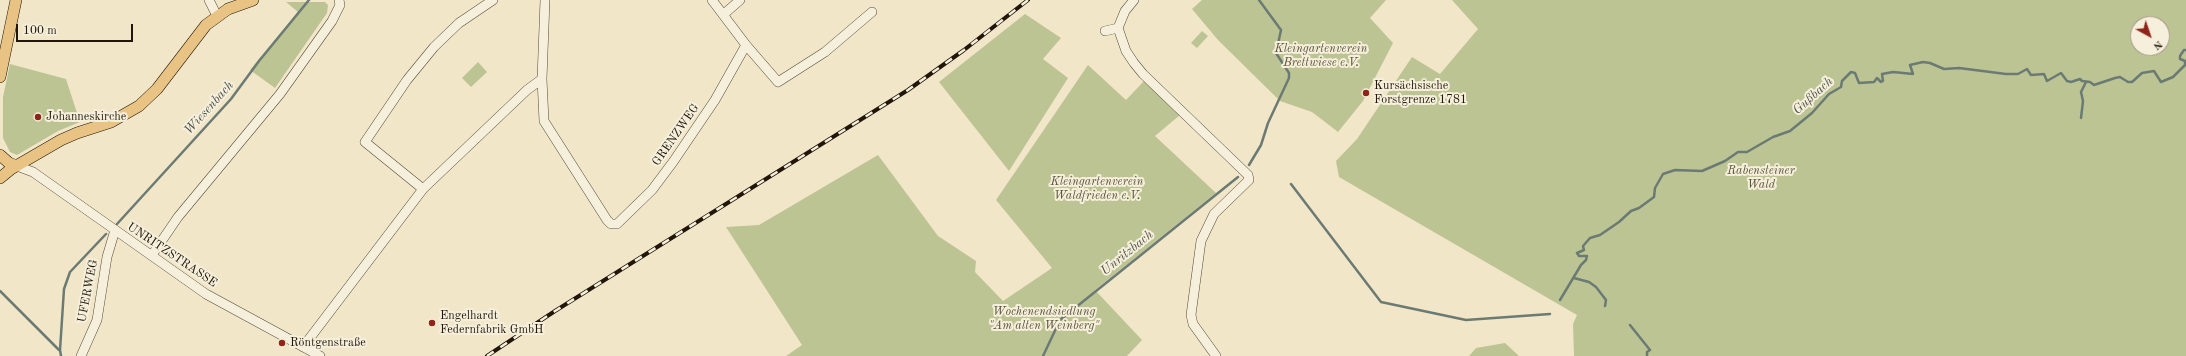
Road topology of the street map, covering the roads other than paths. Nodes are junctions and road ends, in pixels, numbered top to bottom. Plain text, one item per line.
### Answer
1 (16, 0) edge
2 (209, 0) edge
3 (253, 0) edge
4 (339, 0) edge
5 (493, 0) edge
6 (545, 0) edge
7 (712, 0) edge
8 (740, 0) edge
9 (1134, 0) edge
10 (872, 12) dead end
11 (724, 14) junction
12 (217, 16) junction
13 (1118, 28) junction
14 (1105, 31) dead end
15 (746, 45) junction
16 (0, 77) edge
17 (542, 79) junction
18 (0, 155) edge
19 (17, 166) junction
20 (0, 178) edge
21 (423, 189) junction
22 (114, 230) junction
23 (152, 255) junction
24 (303, 347) junction
25 (81, 356) edge
26 (318, 356) edge
27 (1216, 356) edge

1 - 16 main road
2 - 12 street
3 - 12 main road
4 - 23 street
5 - 21 street
6 - 17 street
7 - 11 street
8 - 11 street
9 - 13 street
10 - 15 street
11 - 15 street
12 - 19 main road
13 - 14 street
13 - 27 street
15 - 17 street, GRENZWEG
17 - 21 street
18 - 19 main road
19 - 20 main road
19 - 22 street, UNRITZSTRASSE
21 - 24 street
22 - 23 street, UNRITZSTRASSE
22 - 25 street, UFERWEG
23 - 24 street, UNRITZSTRASSE
24 - 26 street, UNRITZSTRASSE

